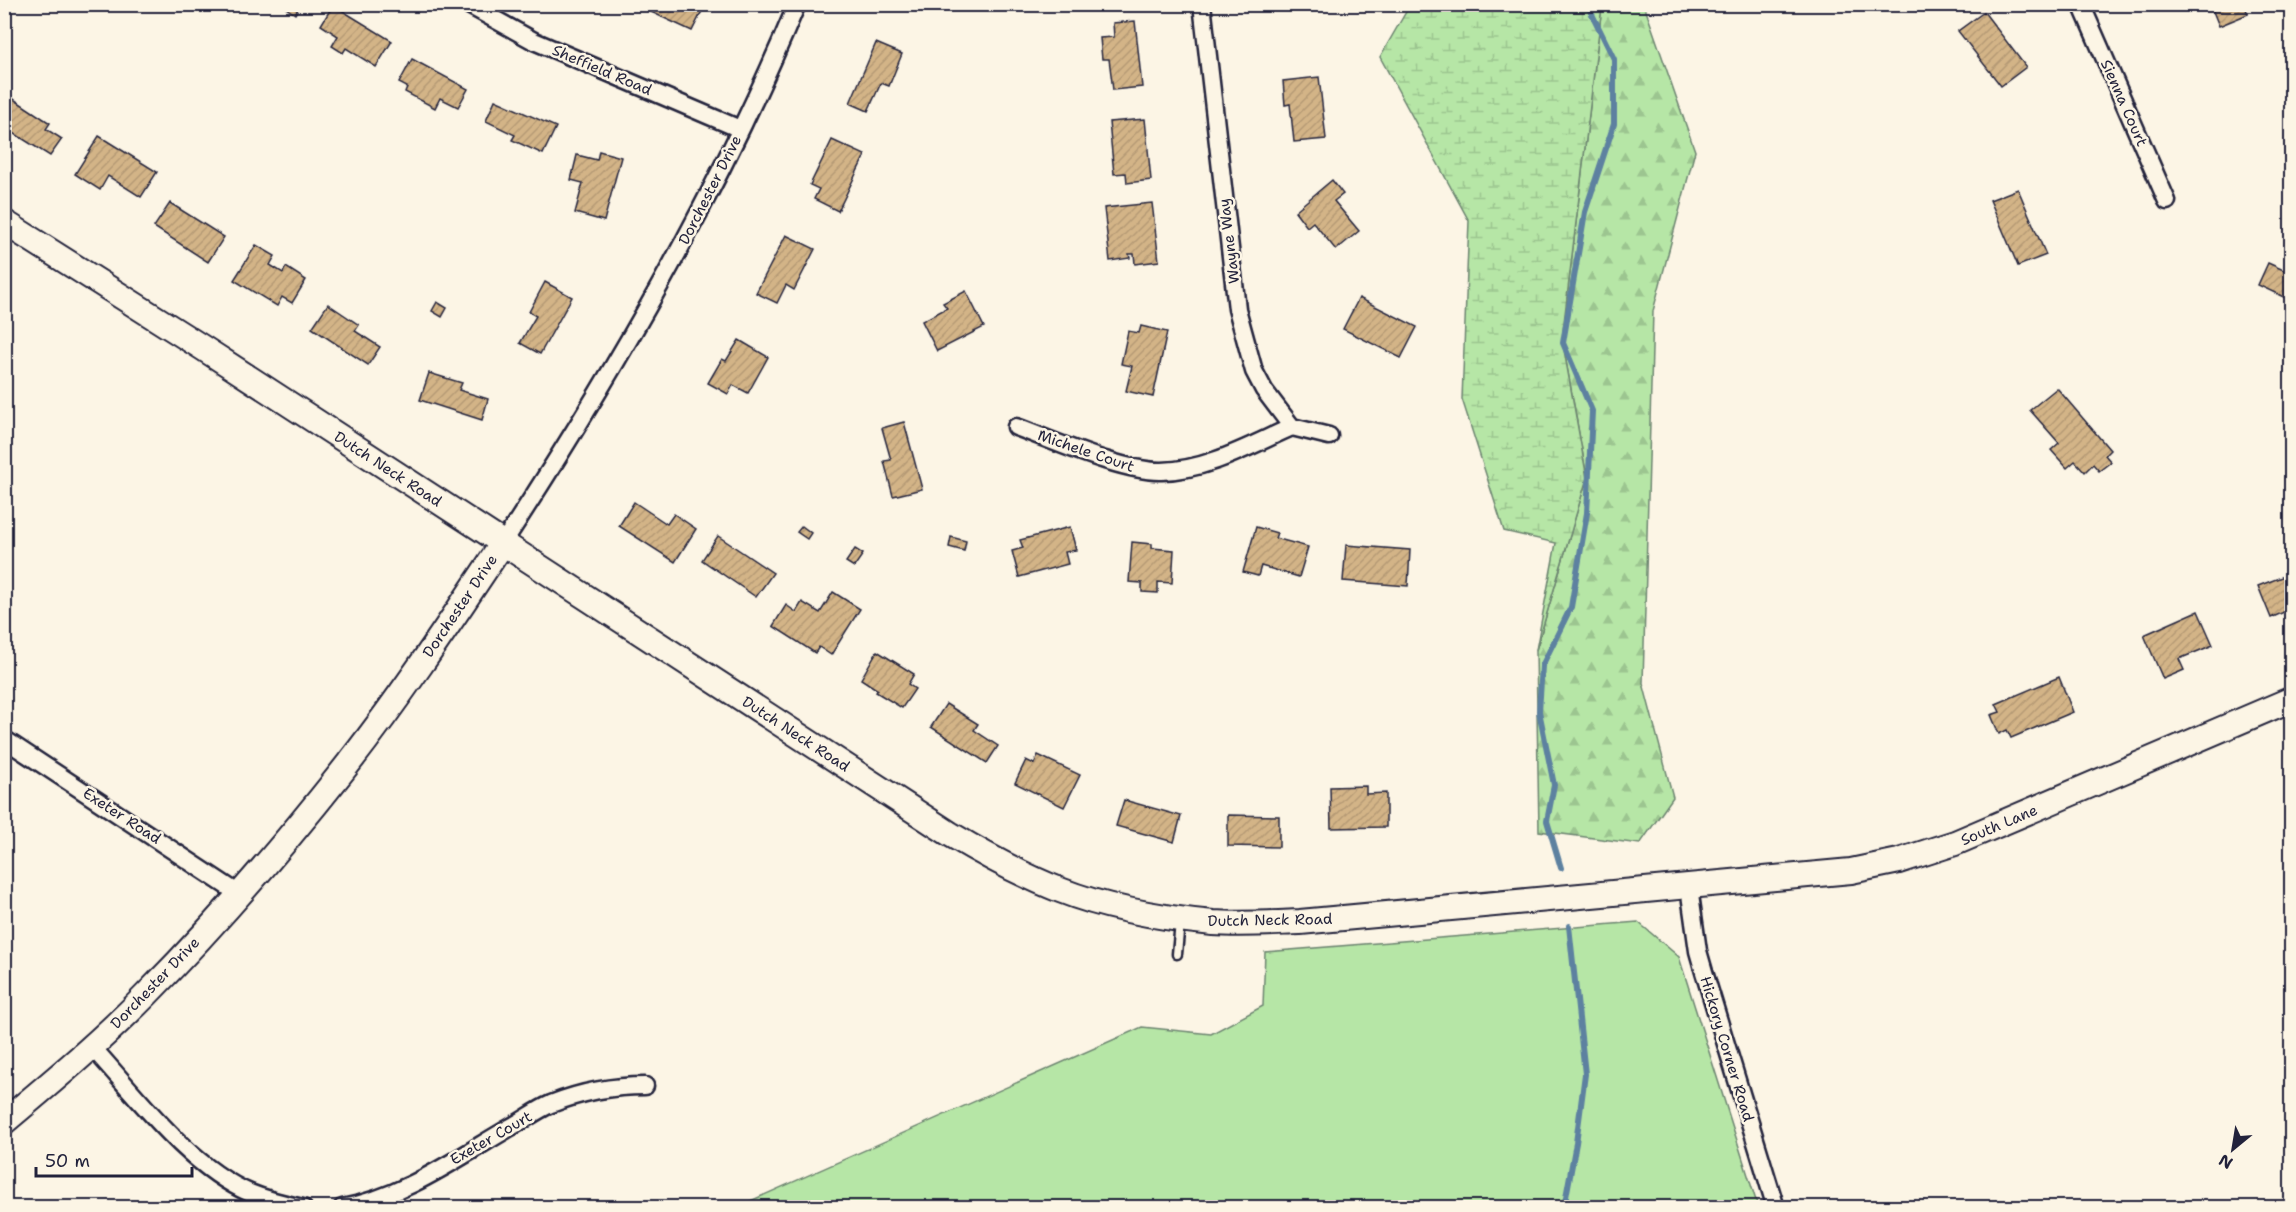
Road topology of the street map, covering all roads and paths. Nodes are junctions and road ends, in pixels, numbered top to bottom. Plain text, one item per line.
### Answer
1 (467, 4) edge
2 (797, 4) edge
3 (1202, 4) edge
4 (2081, 4) edge
5 (740, 129) junction
6 (2167, 201) dead end
7 (4, 222) edge
8 (1016, 427) dead end
9 (1292, 427) junction
10 (1329, 436) dead end
11 (503, 543) junction
12 (2292, 699) edge
13 (4, 739) edge
14 (1689, 887) junction
15 (240, 894) junction
16 (1181, 919) junction
17 (1176, 954) dead end
18 (92, 1047) junction
19 (645, 1086) dead end
20 (4, 1122) edge
21 (303, 1208) edge
22 (342, 1208) edge
23 (1776, 1208) edge

1 - 5 street, Sheffield Road
2 - 5 street, Dorchester Drive
3 - 9 street, Wayne Way
4 - 6 street, Sienna Court
5 - 11 street, Dorchester Drive
7 - 11 street, Dutch Neck Road
8 - 9 street, Michele Court
9 - 10 street
11 - 15 street, Dorchester Drive
11 - 16 street, Dutch Neck Road
12 - 14 street, South Lane
13 - 15 street, Exeter Road
14 - 16 street, Dutch Neck Road
14 - 23 street, Hickory Corner Road
15 - 18 street, Dorchester Drive
16 - 17 lane
18 - 20 street, Dorchester Drive
18 - 21 street
19 - 22 street, Exeter Court

